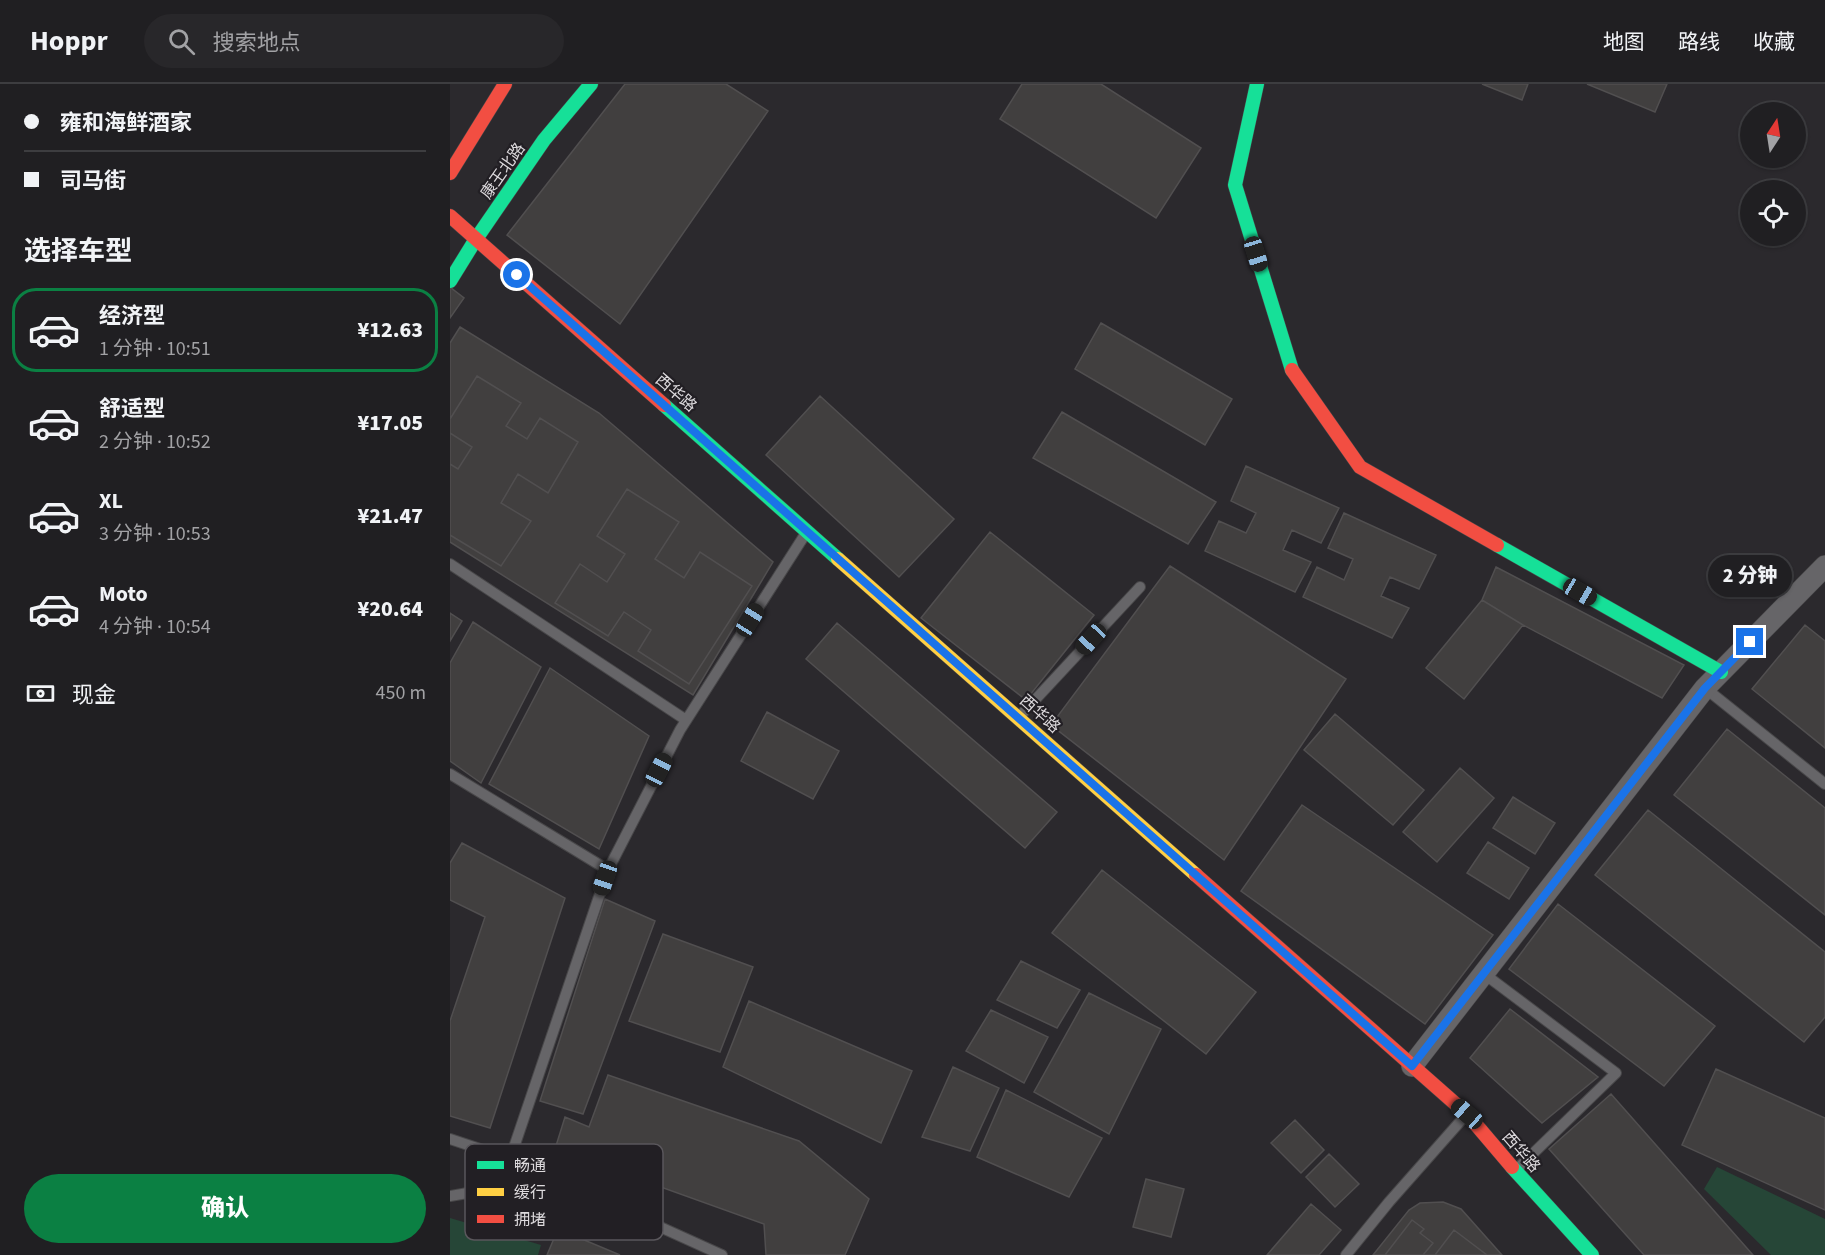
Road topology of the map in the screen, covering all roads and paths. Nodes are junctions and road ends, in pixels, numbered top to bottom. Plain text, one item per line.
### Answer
1 (505, 84) edge
2 (591, 84) edge
3 (1257, 84) edge
4 (450, 173) edge
5 (450, 216) edge
6 (476, 239) junction
7 (450, 281) edge
8 (807, 530) junction
9 (450, 564) edge
10 (1825, 566) edge
11 (1140, 587) dead end
12 (1721, 672) junction
13 (1705, 688) junction
14 (1018, 717) junction
15 (686, 720) junction
16 (450, 774) edge
17 (1825, 784) edge
18 (608, 870) junction
19 (1483, 973) junction
20 (1412, 1066) junction
21 (1467, 1114) junction
22 (450, 1139) edge
23 (465, 1144) edge
24 (515, 1144) edge
25 (1515, 1170) junction
26 (465, 1193) edge
27 (450, 1196) edge
28 (663, 1228) edge
29 (722, 1255) edge
30 (1346, 1255) edge
31 (1592, 1255) edge

1 - 4 street
2 - 6 street, 康王北路
3 - 12 street
5 - 6 street, 西华路
6 - 7 street, 康王北路
6 - 8 street, 西华路
8 - 14 street, 西华路
8 - 15 lane
9 - 15 lane
10 - 12 street
11 - 14 lane
12 - 13 street
13 - 17 lane
13 - 19 street
14 - 20 street, 西华路
15 - 18 lane
16 - 18 lane
18 - 24 lane
19 - 20 street
19 - 25 lane
20 - 21 street, 西华路
21 - 25 street, 西华路
21 - 30 lane
22 - 23 lane
25 - 31 street, 西华路
26 - 27 lane
28 - 29 lane

